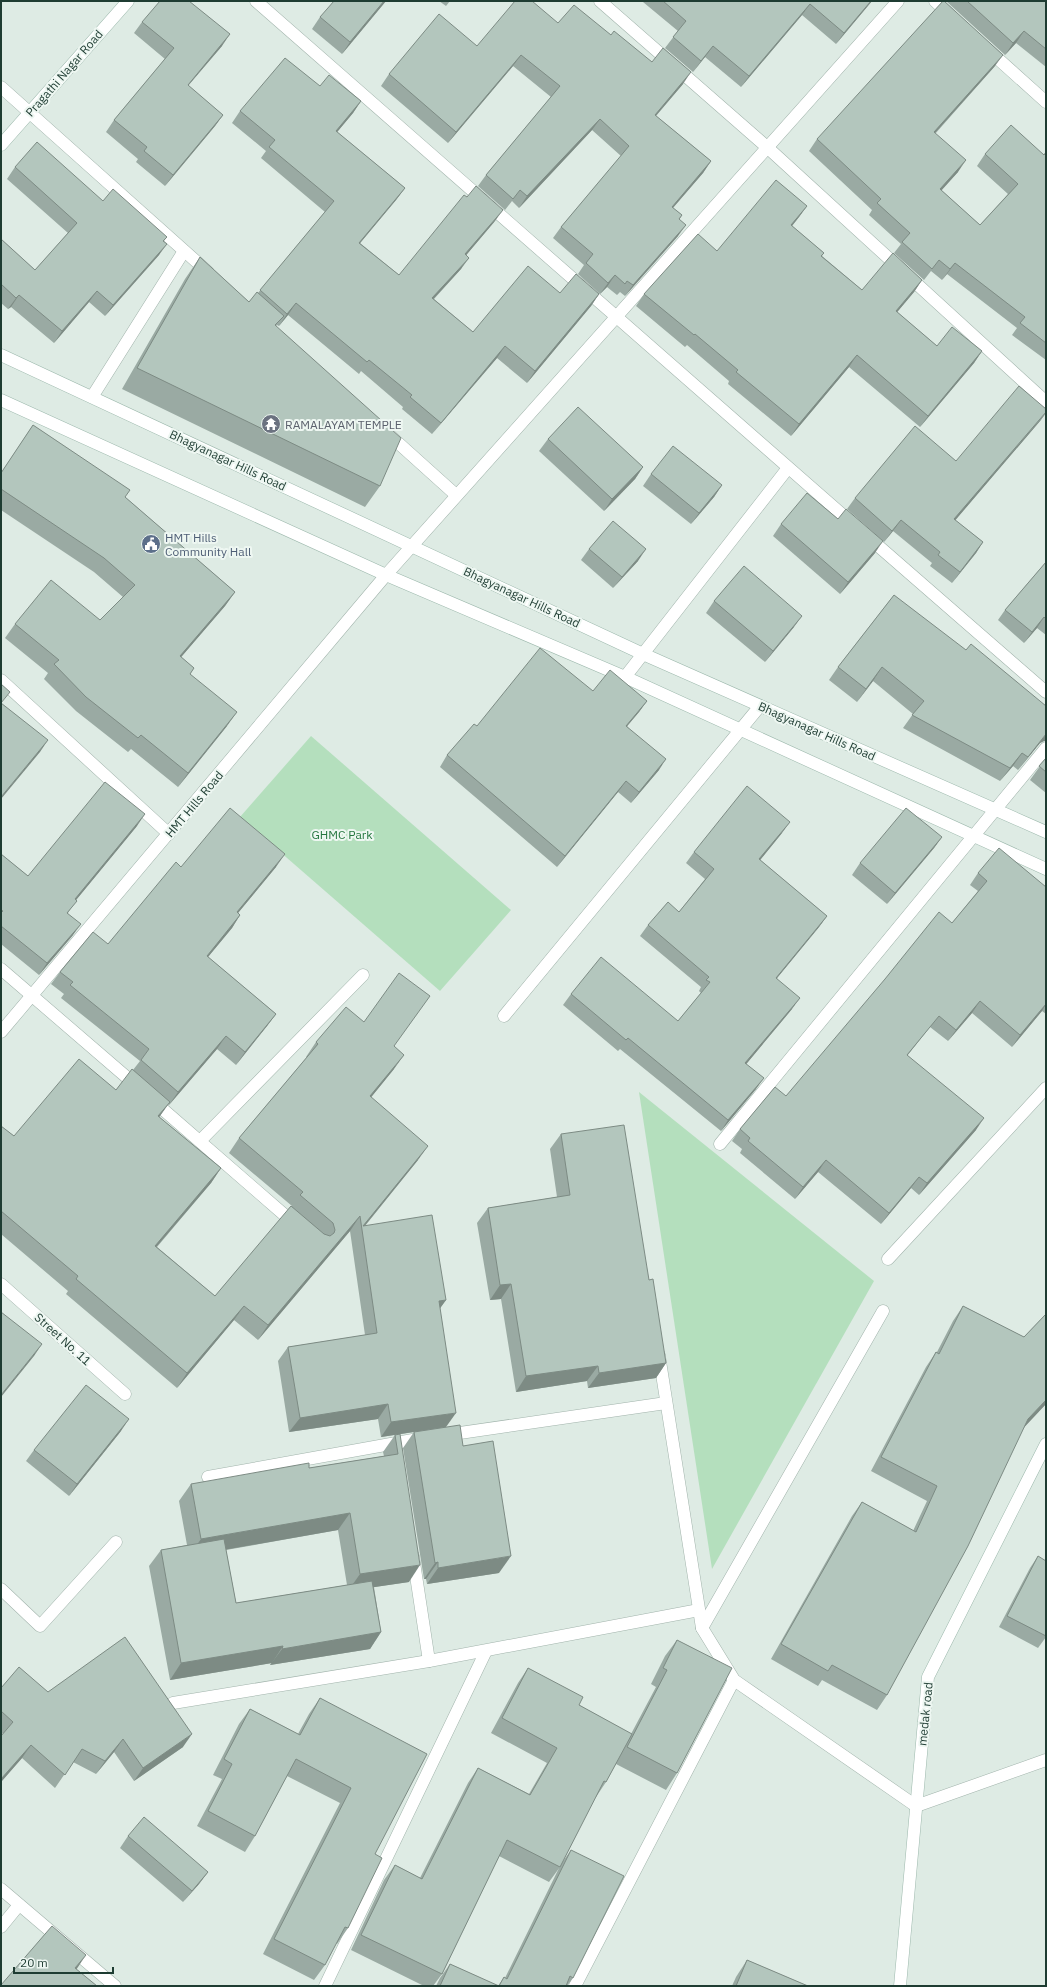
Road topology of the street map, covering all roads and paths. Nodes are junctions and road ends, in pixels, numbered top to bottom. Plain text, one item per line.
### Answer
1 (128, 1) edge
2 (256, 1) edge
3 (600, 1) edge
4 (898, 1) edge
5 (935, 1) edge
6 (958, 22) edge
7 (976, 38) edge
8 (1, 87) edge
9 (1046, 102) edge
10 (30, 112) junction
11 (1, 145) edge
12 (768, 148) junction
13 (184, 251) junction
14 (220, 283) edge
15 (616, 318) junction
16 (1, 355) edge
17 (92, 397) junction
18 (1, 400) edge
19 (1046, 402) edge
20 (379, 426) edge
21 (788, 468) junction
22 (456, 495) junction
23 (411, 546) junction
24 (386, 575) junction
25 (643, 654) junction
26 (625, 677) junction
27 (1, 680) edge
28 (1046, 692) edge
29 (760, 706) junction
30 (739, 730) junction
31 (1046, 748) edge
32 (995, 809) junction
33 (1046, 832) edge
34 (169, 834) junction
35 (974, 835) junction
36 (1046, 869) edge
37 (1, 969) edge
38 (363, 975) dead end
39 (32, 996) junction
40 (504, 1016) dead end
41 (1, 1032) edge
42 (1046, 1088) edge
43 (200, 1141) junction
44 (720, 1144) dead end
45 (306, 1233) edge
46 (888, 1259) dead end
47 (1, 1284) edge
48 (883, 1311) dead end
49 (657, 1341) edge
50 (125, 1394) dead end
51 (666, 1403) junction
52 (394, 1442) junction
53 (1046, 1444) edge
54 (397, 1458) edge
55 (208, 1476) dead end
56 (116, 1542) dead end
57 (411, 1544) edge
58 (1, 1589) edge
59 (699, 1610) junction
60 (702, 1628) junction
61 (486, 1651) junction
62 (429, 1661) junction
63 (734, 1680) junction
64 (173, 1703) edge
65 (1046, 1760) edge
66 (916, 1806) junction
67 (1, 1889) edge
68 (19, 1905) junction
69 (1, 1927) edge
70 (115, 1986) edge
71 (325, 1986) edge
72 (575, 1986) edge
73 (900, 1986) edge

1 - 10 street, Pragathi Nagar Road
2 - 15 street
3 - 12 street
4 - 12 street, HMT Hills Road
5 - 6 street
7 - 9 street
8 - 10 street
10 - 11 street, Pragathi Nagar Road
10 - 13 street
12 - 15 street, HMT Hills Road
12 - 19 street
13 - 14 street
13 - 17 street
15 - 21 street
15 - 22 street, HMT Hills Road
16 - 17 street, Bhagyanagar Hills Road
17 - 23 street, Bhagyanagar Hills Road
18 - 24 street
20 - 22 street
21 - 25 street
21 - 28 street
22 - 23 street, HMT Hills Road
23 - 24 street, HMT Hills Road
23 - 25 street, Bhagyanagar Hills Road
24 - 26 street
24 - 34 street, HMT Hills Road
25 - 26 street
25 - 29 street, Bhagyanagar Hills Road
26 - 30 street
27 - 34 street
29 - 30 street
29 - 32 street, Bhagyanagar Hills Road
30 - 35 street
30 - 40 street
31 - 32 street
32 - 33 street, Bhagyanagar Hills Road
32 - 35 street
34 - 39 street, HMT Hills Road
35 - 36 street
35 - 44 street
37 - 39 street
38 - 43 street
39 - 41 street, HMT Hills Road
39 - 43 street
42 - 46 street
43 - 45 street
47 - 50 street, Street No. 11
48 - 60 street
49 - 51 street
51 - 52 street
51 - 59 street
52 - 54 street
52 - 55 street
53 - 66 street, medak road
56 - 58 street
57 - 62 street
59 - 60 street
59 - 61 street
60 - 63 street
61 - 62 street
61 - 71 street
62 - 64 street
63 - 66 street
63 - 72 street
65 - 66 street
66 - 73 street, medak road
67 - 68 street
68 - 69 street
68 - 70 street

